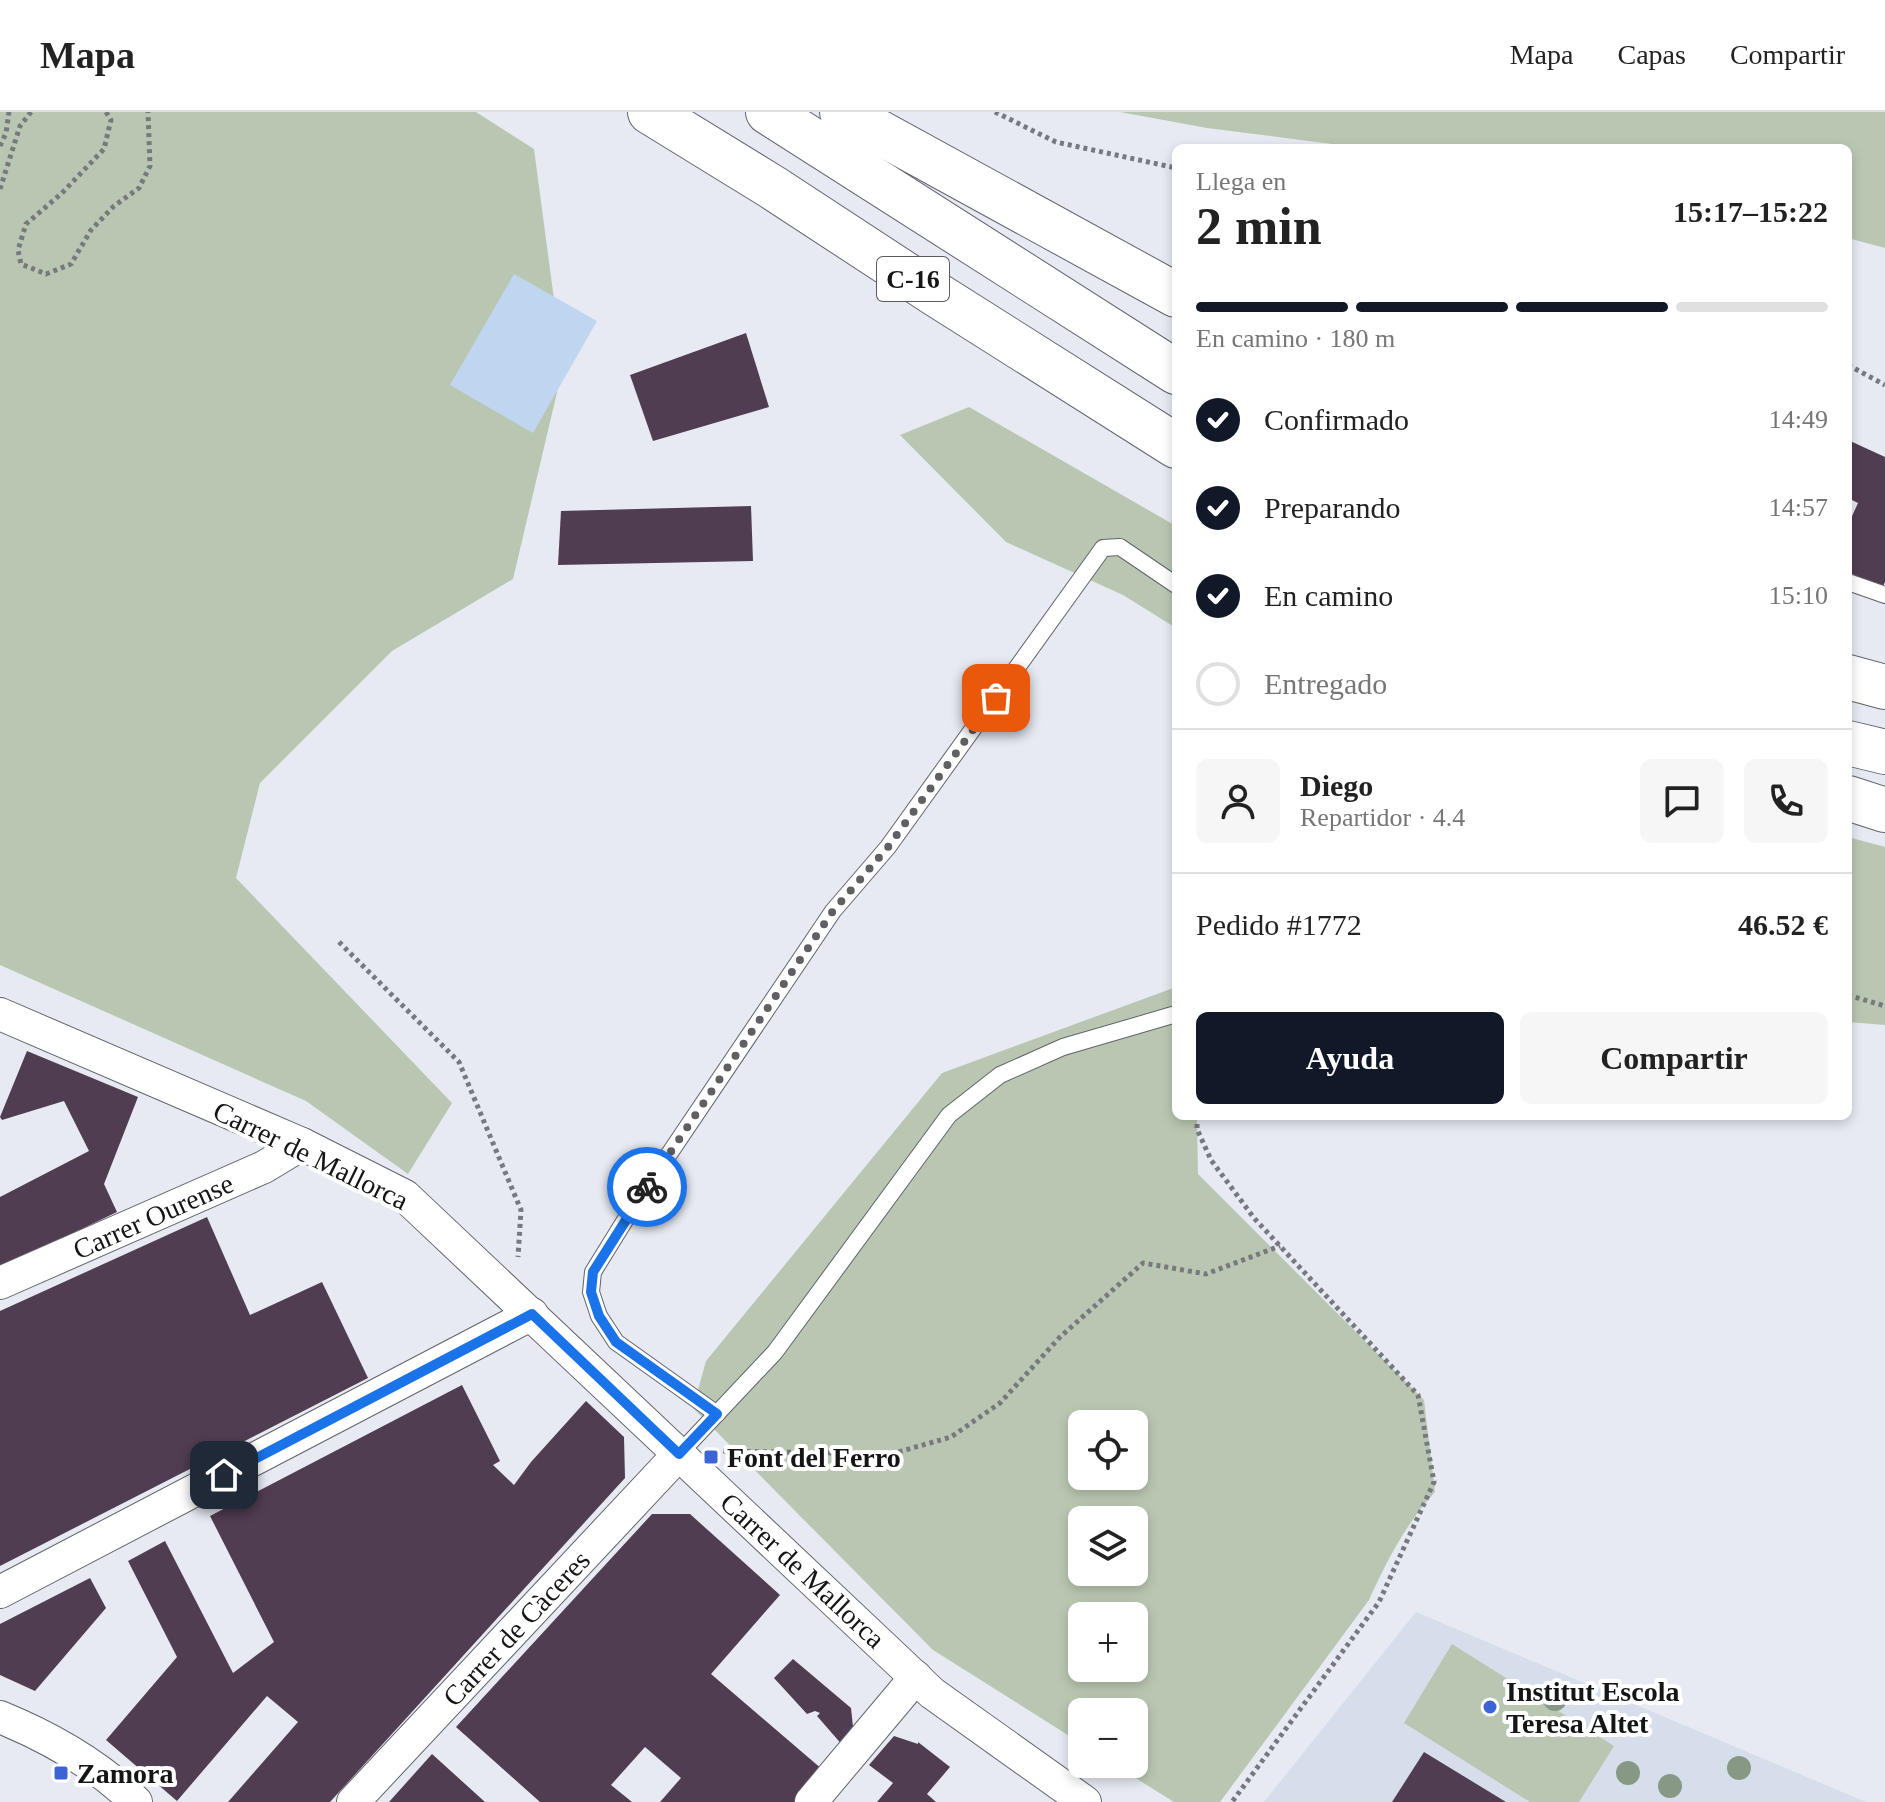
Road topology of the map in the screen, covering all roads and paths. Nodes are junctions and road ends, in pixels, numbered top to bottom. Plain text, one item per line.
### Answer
1 (9, 112) edge
2 (31, 112) edge
3 (106, 112) edge
4 (148, 112) edge
5 (650, 112) edge
6 (768, 112) edge
7 (842, 112) edge
8 (995, 112) edge
9 (0, 146) edge
10 (1172, 167) edge
11 (0, 189) edge
12 (1172, 293) edge
13 (1852, 367) edge
14 (1172, 369) edge
15 (1885, 385) edge
16 (1172, 443) edge
17 (1172, 582) edge
18 (1852, 583) edge
19 (1885, 595) edge
20 (1852, 678) edge
21 (1885, 687) edge
22 (1852, 744) edge
23 (1885, 752) edge
24 (1852, 799) edge
25 (1885, 810) edge
26 (339, 942) dead end
27 (1852, 996) edge
28 (1885, 1006) edge
29 (0, 1014) edge
30 (1172, 1015) edge
31 (1197, 1120) edge
32 (302, 1144) junction
33 (1280, 1246) junction
34 (0, 1283) edge
35 (501, 1285) junction
36 (532, 1314) junction
37 (717, 1414) junction
38 (715, 1451) dead end
39 (679, 1454) junction
40 (0, 1592) edge
41 (916, 1677) junction
42 (0, 1717) edge
43 (136, 1802) edge
44 (353, 1802) edge
45 (811, 1802) edge
46 (1085, 1802) edge
47 (1232, 1802) edge

1 - 9 path
2 - 11 path
3 - 4 path
5 - 16 highway, C-16
6 - 14 highway, C-16
7 - 12 highway
8 - 10 path
13 - 15 path
17 - 37 lane
18 - 19 lane
20 - 21 highway
22 - 23 highway
24 - 25 highway
26 - 35 path
27 - 28 path
29 - 32 street, Carrer de Mallorca
30 - 37 lane
31 - 33 path
32 - 34 street, Carrer Ourense
32 - 35 street, Carrer de Mallorca
33 - 38 path
33 - 47 path
35 - 36 street, Carrer de Mallorca
36 - 39 street, Carrer de Mallorca
36 - 40 street
37 - 39 lane
39 - 41 street, Carrer de Mallorca
39 - 44 street, Carrer de Càceres
41 - 45 street
41 - 46 street, Carrer de Mallorca
42 - 43 street

